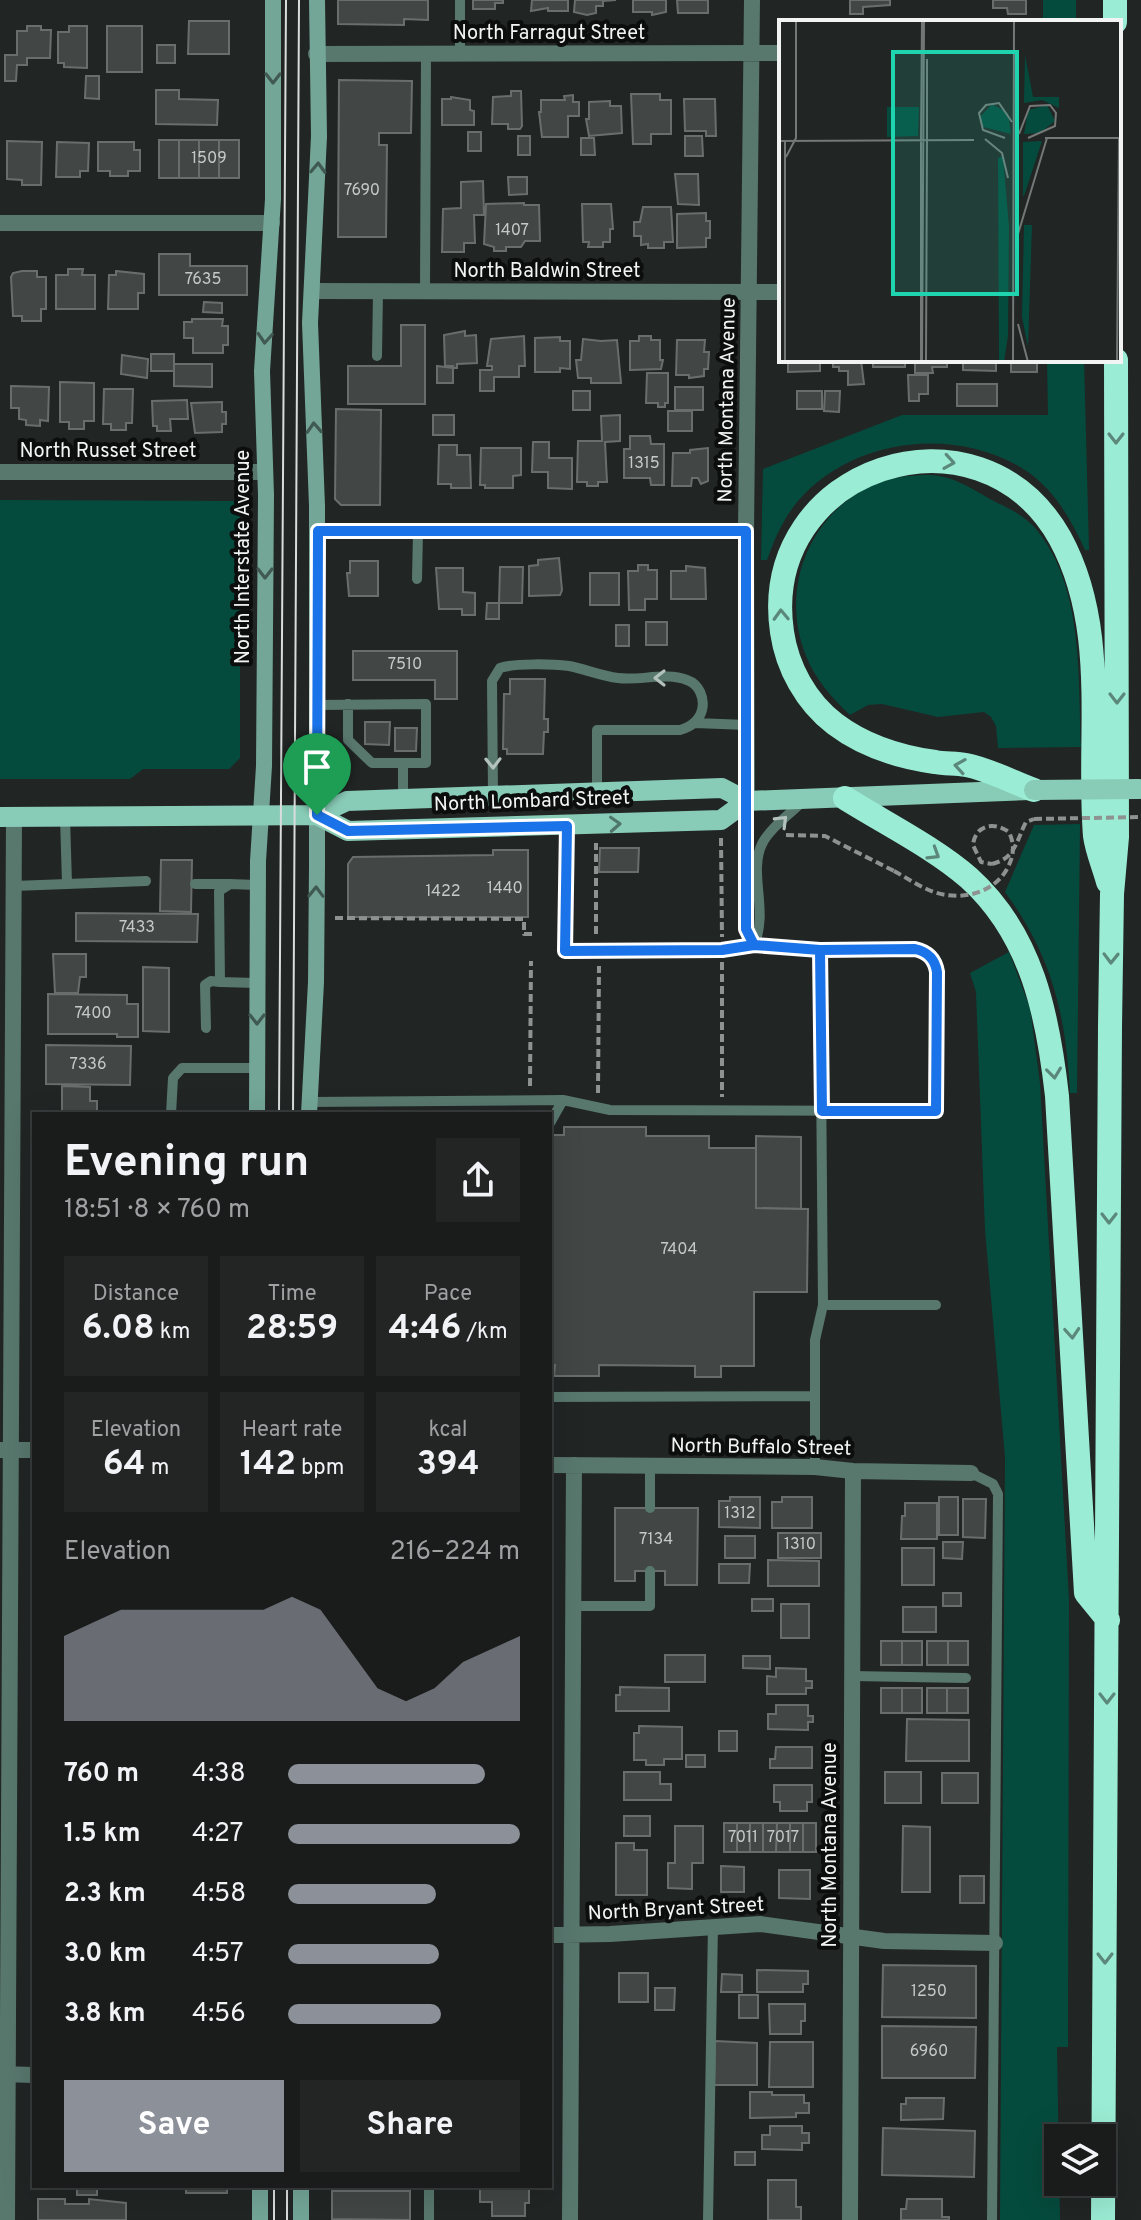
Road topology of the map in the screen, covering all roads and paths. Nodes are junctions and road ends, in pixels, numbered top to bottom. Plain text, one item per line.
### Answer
1 (273, 0) edge
2 (317, 0) edge
3 (460, 0) edge
4 (752, 0) edge
5 (779, 53) edge
6 (316, 54) junction
7 (426, 54) junction
8 (460, 54) junction
9 (752, 54) junction
10 (0, 223) edge
11 (272, 223) junction
12 (312, 291) junction
13 (378, 291) junction
14 (425, 291) junction
15 (750, 292) junction
16 (779, 292) edge
17 (377, 356) dead end
18 (1116, 362) edge
19 (0, 472) edge
20 (264, 472) junction
21 (318, 531) junction
22 (418, 531) junction
23 (746, 531) junction
24 (417, 579) dead end
25 (348, 704) junction
26 (317, 705) junction
27 (695, 723) junction
28 (747, 725) junction
29 (403, 763) junction
30 (1141, 789) edge
31 (1034, 790) junction
32 (597, 793) junction
33 (493, 796) junction
34 (845, 798) junction
35 (403, 799) junction
36 (805, 799) junction
37 (747, 801) junction
38 (317, 815) junction
39 (261, 816) junction
40 (7, 817) edge
41 (65, 817) junction
42 (1141, 817) edge
43 (596, 825) junction
44 (567, 826) junction
45 (817, 834) dead end
46 (146, 881) dead end
47 (67, 884) junction
48 (195, 884) dead end
49 (230, 884) junction
50 (258, 885) junction
51 (14, 886) junction
52 (1112, 894) junction
53 (316, 918) junction
54 (534, 934) dead end
55 (596, 934) dead end
56 (754, 945) junction
57 (820, 950) junction
58 (531, 961) dead end
59 (599, 961) dead end
60 (220, 982) junction
61 (258, 983) junction
62 (206, 1028) dead end
63 (257, 1068) junction
64 (530, 1100) junction
65 (563, 1100) junction
66 (458, 1101) junction
67 (596, 1107) junction
68 (309, 1108) edge
69 (822, 1111) junction
70 (171, 1112) edge
71 (257, 1112) edge
72 (461, 1112) edge
73 (552, 1119) edge
74 (823, 1305) junction
75 (936, 1305) dead end
76 (815, 1396) junction
77 (552, 1397) edge
78 (6, 1450) edge
79 (32, 1450) edge
80 (552, 1465) edge
81 (574, 1465) junction
82 (650, 1466) junction
83 (815, 1467) junction
84 (853, 1471) junction
85 (971, 1473) joint
86 (650, 1508) dead end
87 (650, 1571) dead end
88 (573, 1606) junction
89 (1108, 1620) junction
90 (852, 1676) junction
91 (966, 1678) dead end
92 (713, 1925) junction
93 (552, 1935) edge
94 (572, 1935) junction
95 (851, 1936) junction
96 (995, 1943) junction
97 (4, 2074) edge
98 (32, 2075) edge
99 (260, 2188) edge
100 (301, 2188) edge
101 (429, 2188) edge
102 (7, 2220) edge
103 (260, 2220) edge
104 (301, 2220) edge
105 (429, 2220) edge
106 (570, 2220) edge
107 (708, 2220) edge
108 (850, 2220) edge
109 (992, 2220) edge
110 (1103, 2220) edge

1 -> 11 main road, North Interstate Avenue
2 - 6 main road
3 - 8 lane
4 - 9 street, North Montana Avenue
5 - 9 street, North Farragut Street
6 - 7 street, North Farragut Street
12 -> 6 main road
7 - 8 street, North Farragut Street
7 - 14 lane
8 - 9 street, North Farragut Street
9 - 15 street, North Montana Avenue
10 - 11 street
11 -> 20 main road, North Interstate Avenue
12 - 13 street, North Baldwin Street
21 -> 12 main road
13 - 14 street, North Baldwin Street
13 - 17 lane
14 - 15 street, North Baldwin Street
15 - 16 street, North Baldwin Street
15 - 23 street, North Montana Avenue
18 -> 52 highway
19 - 20 street, North Russet Street
20 -> 39 main road, North Interstate Avenue
21 - 22 street
21 - 26 main road
22 - 23 street
22 - 24 lane
23 - 28 street, North Montana Avenue
25 - 26 lane
25 - 29 lane
25 - 29 lane
26 - 38 main road
27 - 28 lane
27 - 32 lane
27 -> 33 lane
28 - 37 street, North Montana Avenue
29 - 35 lane
30 - 31 main road, North Lombard Street, bridge
31 - 34 main road, North Lombard Street
31 -> 52 highway
32 - 33 main road, North Lombard Street
32 - 37 main road, North Lombard Street
33 - 35 main road, North Lombard Street
34 - 36 main road, North Lombard Street
34 -> 89 highway
35 - 38 main road, North Lombard Street
36 - 37 main road, North Lombard Street
56 -> 36 lane
43 -> 37 main road, North Lombard Street
37 - 56 lane
38 - 39 main road, North Lombard Street
38 - 44 main road, North Lombard Street
53 -> 38 main road
39 - 41 main road, North Lombard Street
39 - 50 main road, North Interstate Avenue
40 - 41 main road, North Lombard Street
40 - 51 street
41 - 47 lane
42 - 45 path, bridge
43 - 44 main road, North Lombard Street
43 - 55 path
44 - 56 lane
46 - 47 lane
47 - 51 lane
48 - 49 lane
49 - 50 lane
49 - 60 lane
50 - 61 main road, North Interstate Avenue
51 - 78 street
52 -> 89 highway
53 - 54 path
53 - 68 main road
56 - 57 lane
57 - 69 lane
57 - 69 lane
58 - 64 path
59 - 67 path
60 - 61 lane
60 - 62 lane
61 -> 63 main road, North Interstate Avenue
63 - 70 lane
63 - 71 main road, North Interstate Avenue
64 - 65 lane
64 - 66 lane
65 - 67 lane
65 - 73 lane
66 - 68 lane
66 - 72 lane
67 - 69 lane
69 - 74 lane
74 - 75 lane
74 - 76 lane
76 - 77 lane
76 - 83 lane
78 - 79 street
78 - 97 street
80 - 81 street, North Buffalo Street
81 - 82 street, North Buffalo Street
81 - 88 street
82 - 83 street, North Buffalo Street
82 - 86 lane
83 - 84 street, North Buffalo Street
84 - 85 street, North Buffalo Street
84 - 90 street, North Montana Avenue
85 - 96 lane
87 - 88 lane
88 - 94 street
89 -> 110 highway
90 - 91 lane
90 - 95 street, North Montana Avenue
92 - 94 street, North Bryant Street
92 - 95 street, North Bryant Street
92 - 107 lane
93 - 94 street, North Bryant Street
94 - 106 street
95 - 96 street, North Bryant Street
95 - 108 street, North Montana Avenue
96 - 109 lane
97 - 98 street
97 - 102 street
99 - 103 main road
100 - 104 main road
101 - 105 lane

